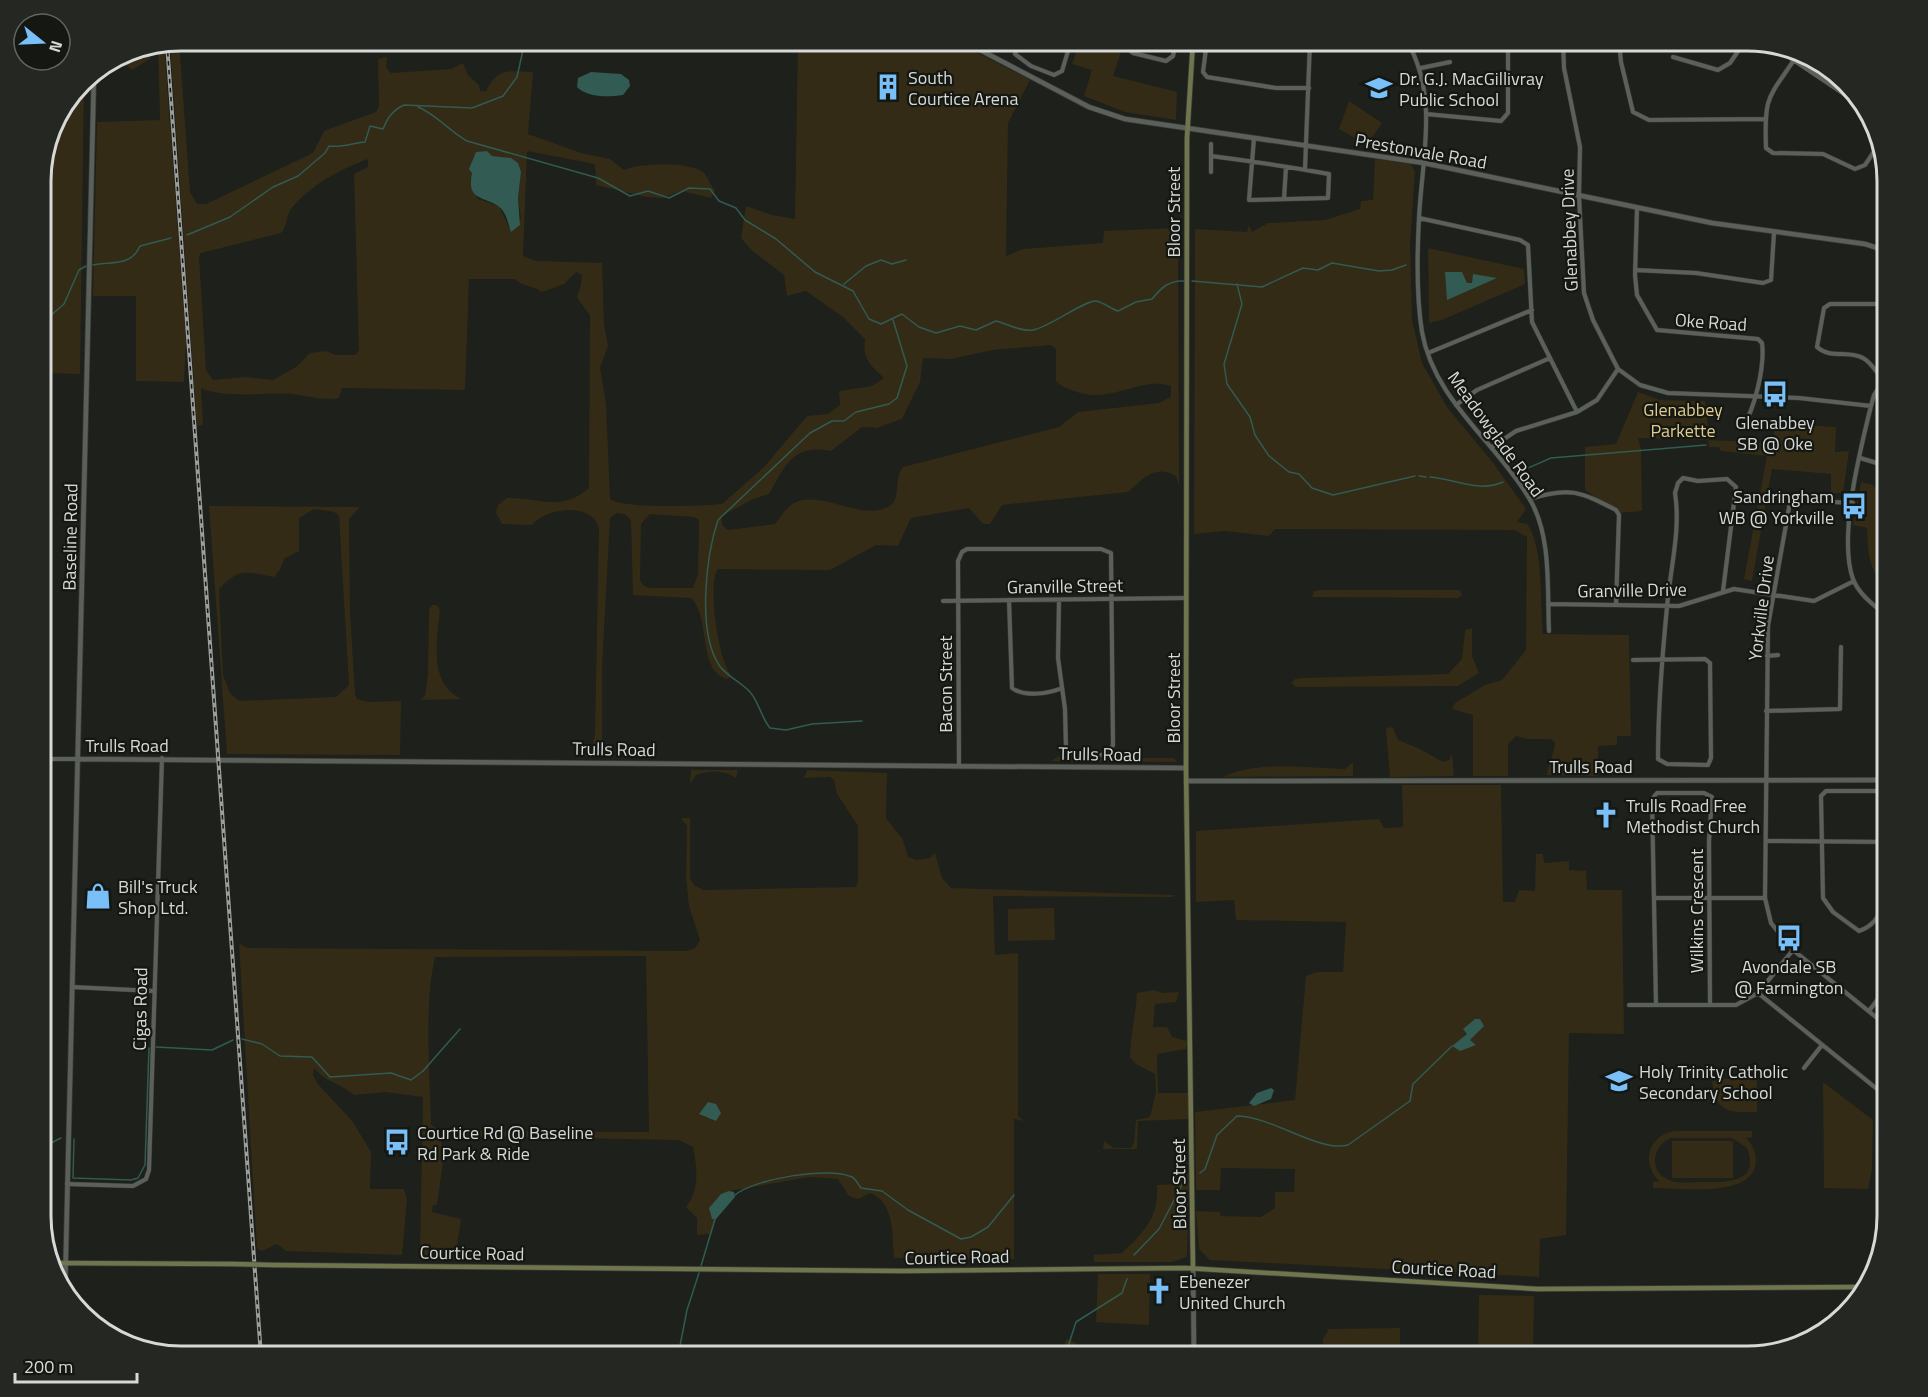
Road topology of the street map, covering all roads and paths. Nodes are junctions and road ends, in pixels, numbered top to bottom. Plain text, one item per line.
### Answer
1 (984, 51) edge
2 (1016, 51) edge
3 (1068, 51) edge
4 (1131, 51) edge
5 (1174, 51) edge
6 (1192, 51) edge
7 (1206, 51) edge
8 (1310, 51) edge
9 (1412, 51) edge
10 (1508, 51) edge
11 (1563, 51) edge
12 (1620, 51) edge
13 (1738, 51) edge
14 (1673, 57) dead end
15 (1794, 60) edge
16 (1450, 62) dead end
17 (1800, 62) edge
18 (1421, 68) junction
19 (94, 84) edge
20 (1309, 88) junction
21 (1842, 92) edge
22 (1426, 114) junction
23 (1765, 119) junction
24 (1187, 129) junction
25 (1254, 138) junction
26 (1211, 144) dead end
27 (1307, 145) junction
28 (1874, 152) edge
29 (1211, 156) junction
30 (1250, 161) junction
31 (1424, 163) junction
32 (1286, 166) junction
33 (1305, 170) junction
34 (1211, 172) dead end
35 (1579, 196) junction
36 (1284, 199) junction
37 (1637, 209) junction
38 (1419, 218) junction
39 (1774, 233) junction
40 (1877, 247) edge
41 (1635, 270) junction
42 (1877, 304) edge
43 (1532, 310) junction
44 (1428, 353) junction
45 (1550, 358) junction
46 (1618, 369) junction
47 (1877, 373) edge
48 (1877, 393) edge
49 (1756, 397) junction
50 (1456, 405) junction
51 (1871, 406) junction
52 (1577, 412) junction
53 (1742, 428) dead end
54 (1492, 447) junction
55 (1860, 458) junction
56 (1877, 463) edge
57 (1530, 499) junction
58 (1853, 503) junction
59 (1854, 581) junction
60 (1723, 591) junction
61 (1773, 593) junction
62 (1186, 598) junction
63 (1009, 600) junction
64 (1059, 600) junction
65 (1113, 600) junction
66 (943, 601) dead end
67 (959, 602) junction
68 (1548, 604) junction
69 (1616, 605) junction
70 (1667, 605) junction
71 (1877, 607) edge
72 (1549, 632) dead end
73 (1841, 647) dead end
74 (1778, 655) dead end
75 (1767, 656) junction
76 (1663, 658) junction
77 (1634, 660) dead end
78 (1062, 688) junction
79 (1766, 711) junction
80 (162, 758) junction
81 (51, 759) edge
82 (78, 759) junction
83 (959, 766) junction
84 (1186, 768) junction
85 (1877, 780) edge
86 (1186, 781) junction
87 (1766, 781) junction
88 (1877, 791) edge
89 (1766, 841) junction
90 (1821, 842) junction
91 (1877, 842) edge
92 (1654, 898) junction
93 (1709, 898) junction
94 (1766, 898) junction
95 (1877, 915) edge
96 (1793, 950) junction
97 (72, 987) junction
98 (154, 991) junction
99 (1758, 993) junction
100 (1877, 1000) edge
101 (1656, 1004) junction
102 (1629, 1005) dead end
103 (1710, 1005) junction
104 (1869, 1011) junction
105 (1877, 1018) edge
106 (1822, 1045) junction
107 (1804, 1068) dead end
108 (1877, 1089) edge
109 (67, 1184) junction
110 (60, 1263) edge
111 (66, 1263) junction
112 (1193, 1268) junction
113 (66, 1276) edge
114 (1856, 1287) edge
115 (1194, 1346) edge

1 - 24 street, Prestonvale Road
2 - 3 street
4 - 5 street
6 - 24 main road, Bloor Street
7 - 20 street
8 - 20 street
9 - 18 street, Meadowglade Road
10 - 22 street
11 - 35 street, Glenabbey Drive
12 - 23 street
13 - 14 street
15 - 23 street
16 - 18 street
17 - 21 street
18 - 22 street, Meadowglade Road
19 - 82 street, Baseline Road
20 - 27 street
22 - 31 street, Meadowglade Road
23 - 28 street
24 - 25 street, Prestonvale Road
24 - 62 main road, Bloor Street
25 - 27 street, Prestonvale Road
25 - 30 street
26 - 29 street
27 - 31 street, Prestonvale Road
27 - 33 street
29 - 30 street
29 - 34 street
30 - 32 street
30 - 36 street
31 - 35 street, Prestonvale Road
31 - 38 street, Meadowglade Road
32 - 33 street
32 - 36 street
33 - 36 street
35 - 37 street, Prestonvale Road
35 - 46 street, Glenabbey Drive
37 - 39 street, Prestonvale Road
37 - 41 street, Oke Road
38 - 43 street
38 - 44 street, Meadowglade Road
39 - 40 street, Prestonvale Road
39 - 41 street
41 - 49 street, Oke Road
42 - 47 street
43 - 44 street
43 - 45 street
44 - 50 street, Meadowglade Road
45 - 50 street
45 - 52 street
46 - 49 street, Glenabbey Drive
46 - 52 street
48 - 51 street
49 - 51 street, Glenabbey Drive
49 - 53 street
50 - 54 street, Meadowglade Road
51 - 55 street
52 - 54 street
54 - 57 street, Meadowglade Road
55 - 56 street
55 - 58 street
57 - 68 street, Meadowglade Road
57 - 69 street
58 - 59 street
58 - 61 street, Yorkville Drive
59 - 61 street, Granville Drive
59 - 71 street
60 - 61 street, Granville Drive
60 - 70 street, Granville Drive
60 - 70 street
61 - 75 street, Yorkville Drive
62 - 65 street, Granville Street
62 - 84 main road, Bloor Street
63 - 64 street, Granville Street
63 - 67 street, Granville Street
63 - 78 street
64 - 65 street, Granville Street
64 - 78 street
65 - 67 street, Bacon Street
65 - 78 street
66 - 67 street, Granville Street
67 - 83 street, Bacon Street
68 - 69 street, Granville Drive
68 - 72 street, Meadowglade Road
69 - 70 street, Granville Drive
70 - 76 street
73 - 79 street
74 - 75 street
75 - 79 street, Yorkville Drive
76 - 76 street
76 - 77 street
79 - 87 street, Yorkville Drive
80 - 82 street, Trulls Road
80 - 83 street, Trulls Road
80 - 98 street, Cigas Road
81 - 82 street, Trulls Road
82 - 97 street, Baseline Road
83 - 84 street, Trulls Road
84 - 86 main road, Bloor Street
85 - 87 street, Trulls Road
86 - 87 street, Trulls Road
86 - 112 main road, Bloor Street
87 - 89 street, Yorkville Drive
88 - 90 street
89 - 90 street
89 - 94 street, Yorkville Drive
90 - 91 street
90 - 95 street
92 - 93 street
92 - 93 street, Wilkins Crescent
92 - 101 street, Wilkins Crescent
93 - 94 street
93 - 103 street, Wilkins Crescent
94 - 96 street, Yorkville Drive
96 - 99 street
96 - 104 street, Yorkville Drive
97 - 98 street
97 - 109 street, Baseline Road
98 - 109 street, Cigas Road
99 - 103 street
99 - 106 street
100 - 104 street
101 - 102 street
101 - 103 street
104 - 105 street, Yorkville Drive
106 - 107 street
106 - 108 street
109 - 111 street, Baseline Road
110 - 111 main road, Courtice Road
111 - 112 main road, Courtice Road, bridge
111 - 113 street, Baseline Road
112 - 114 main road, Courtice Road
112 - 115 street, Bloor Street

